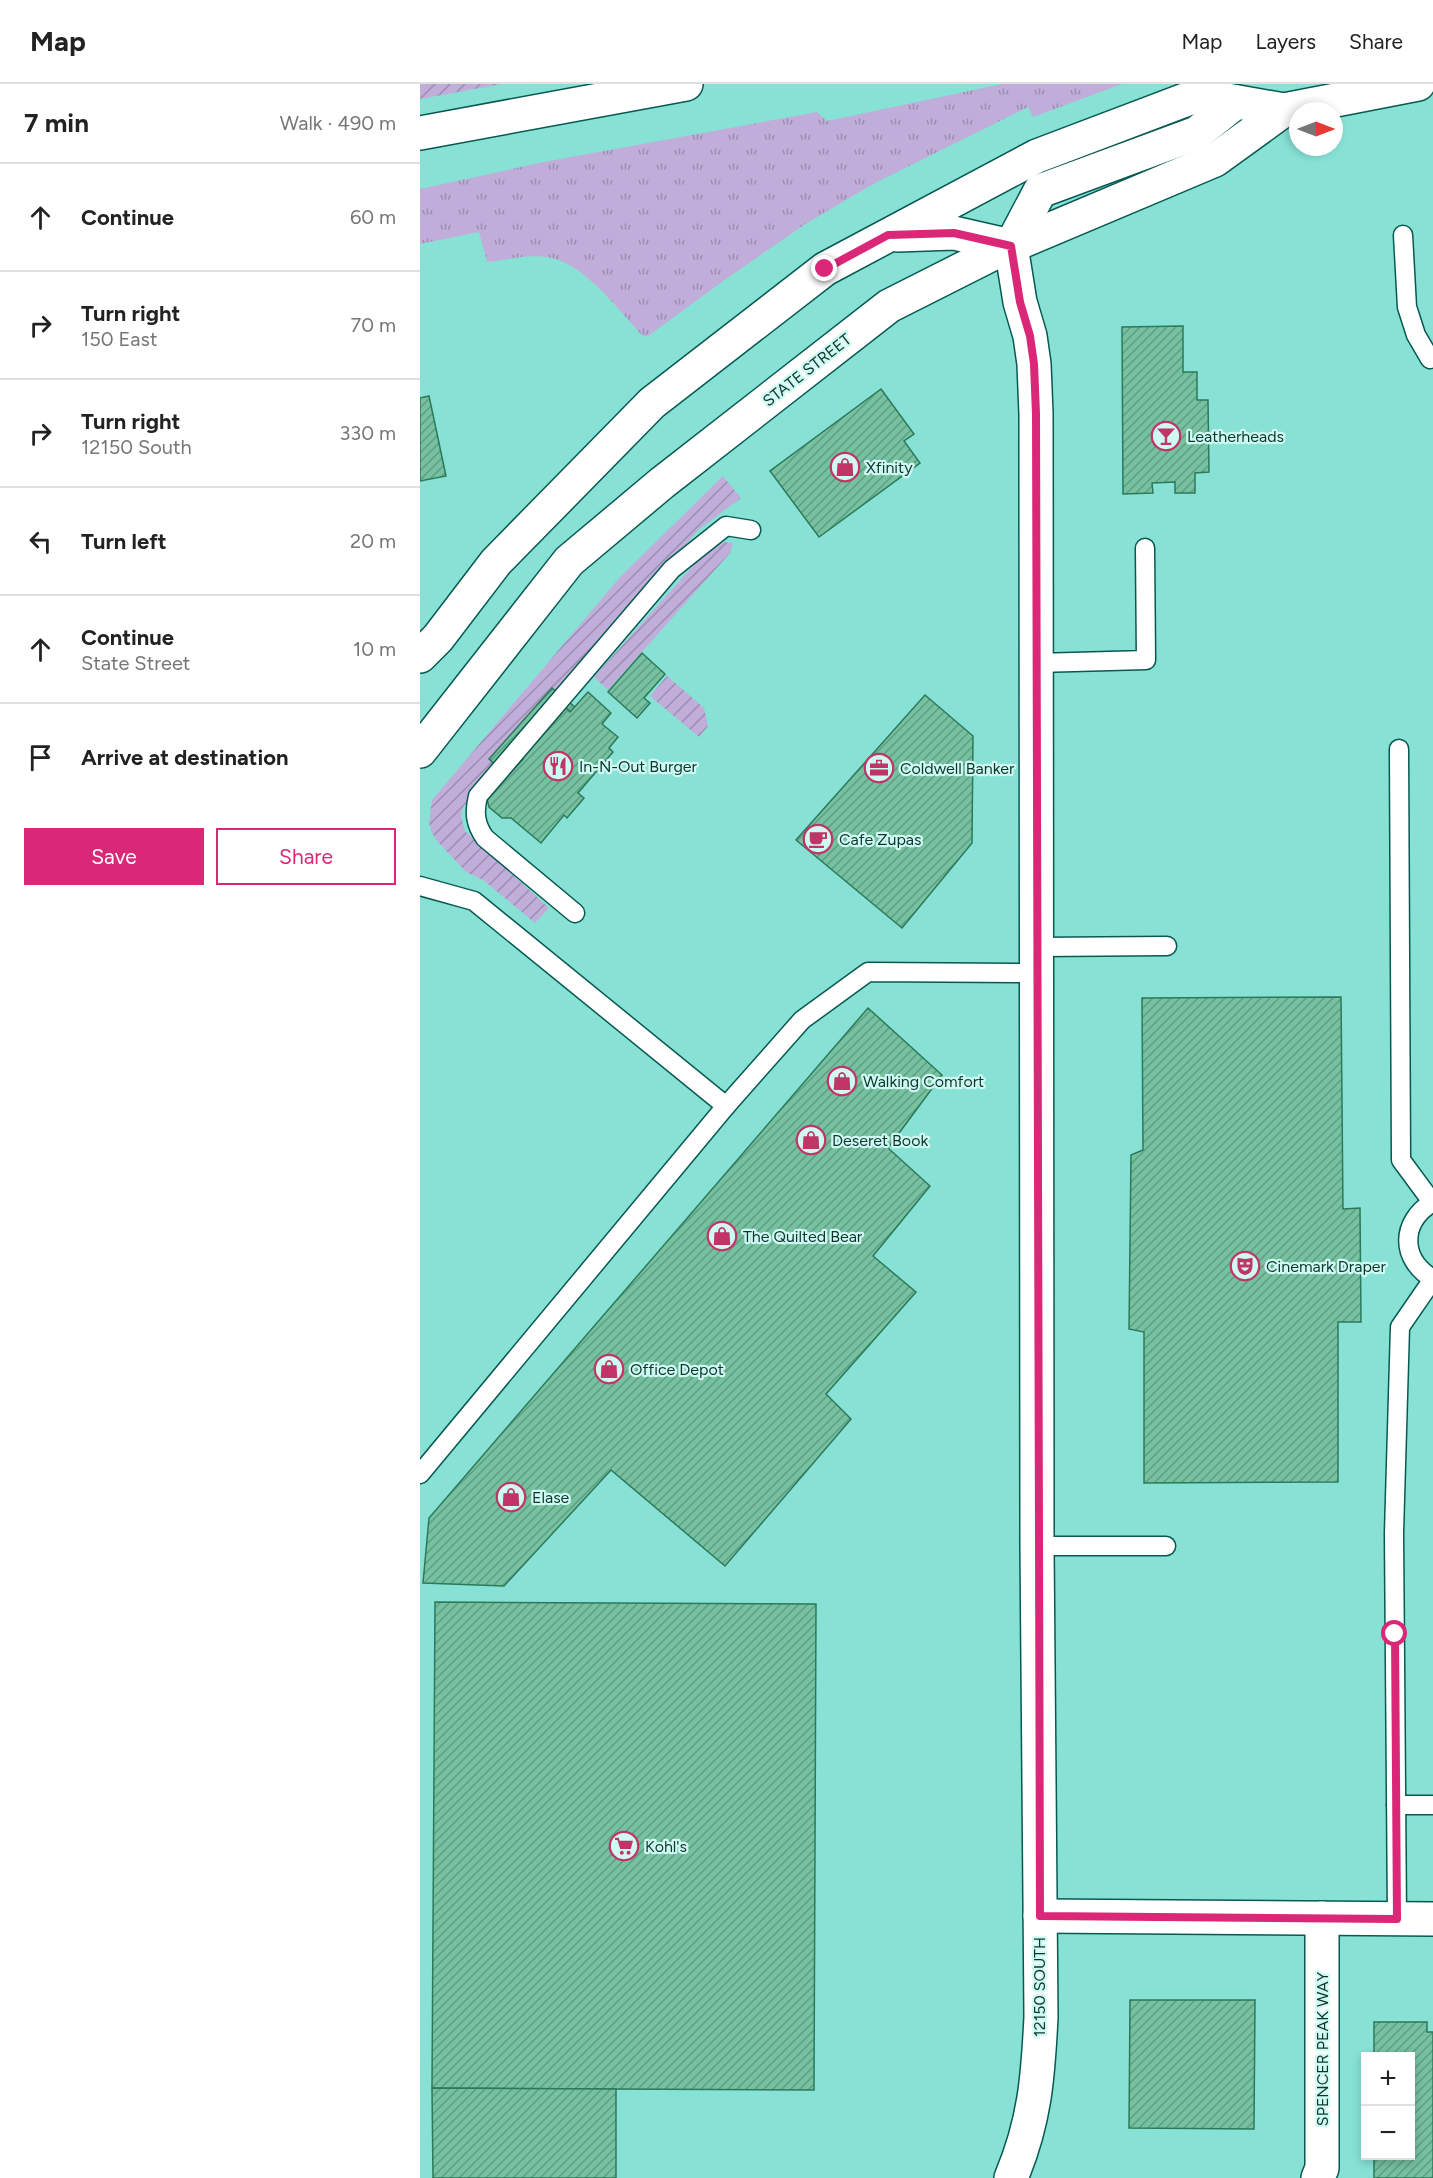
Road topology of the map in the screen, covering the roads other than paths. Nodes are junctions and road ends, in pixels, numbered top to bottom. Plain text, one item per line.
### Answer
1 (686, 84) edge
2 (1418, 84) edge
3 (1236, 102) junction
4 (1284, 110) junction
5 (420, 133) edge
6 (888, 235) junction
7 (1403, 235) dead end
8 (1011, 246) junction
9 (1433, 357) edge
10 (751, 530) dead end
11 (1145, 548) dead end
12 (420, 656) edge
13 (1037, 663) junction
14 (1399, 749) dead end
15 (420, 751) edge
16 (420, 886) edge
17 (575, 913) dead end
18 (1167, 946) dead end
19 (1038, 960) junction
20 (726, 1106) junction
21 (1432, 1202) edge
22 (1433, 1279) edge
23 (420, 1474) edge
24 (1037, 1546) junction
25 (1166, 1546) dead end
26 (1433, 1804) edge
27 (1396, 1805) junction
28 (1040, 1916) junction
29 (1322, 1918) junction
30 (1397, 1919) junction
31 (1433, 1919) edge
32 (1011, 2178) edge
33 (1318, 2178) edge

1 - 5 main road
2 - 4 main road, STATE STREET
3 - 4 main road, STATE STREET
3 - 6 main road, STATE STREET
3 - 8 main road
4 - 8 main road, STATE STREET
6 - 8 main road
6 - 12 main road, STATE STREET
7 - 9 lane
8 - 13 main road, 12150 SOUTH
8 - 15 main road, STATE STREET
10 - 17 lane
11 - 13 lane
13 - 19 main road, 12150 SOUTH
14 - 21 lane
16 - 20 lane
18 - 19 lane
19 - 20 lane
19 - 24 main road, 12150 SOUTH
20 - 23 lane
21 - 22 lane
22 - 27 lane
24 - 25 lane
24 - 28 main road, 12150 SOUTH
26 - 27 lane
27 - 30 lane
28 - 29 main road
28 - 32 main road, 12150 SOUTH
29 - 30 main road
29 - 33 main road, SPENCER PEAK WAY
30 - 31 main road

